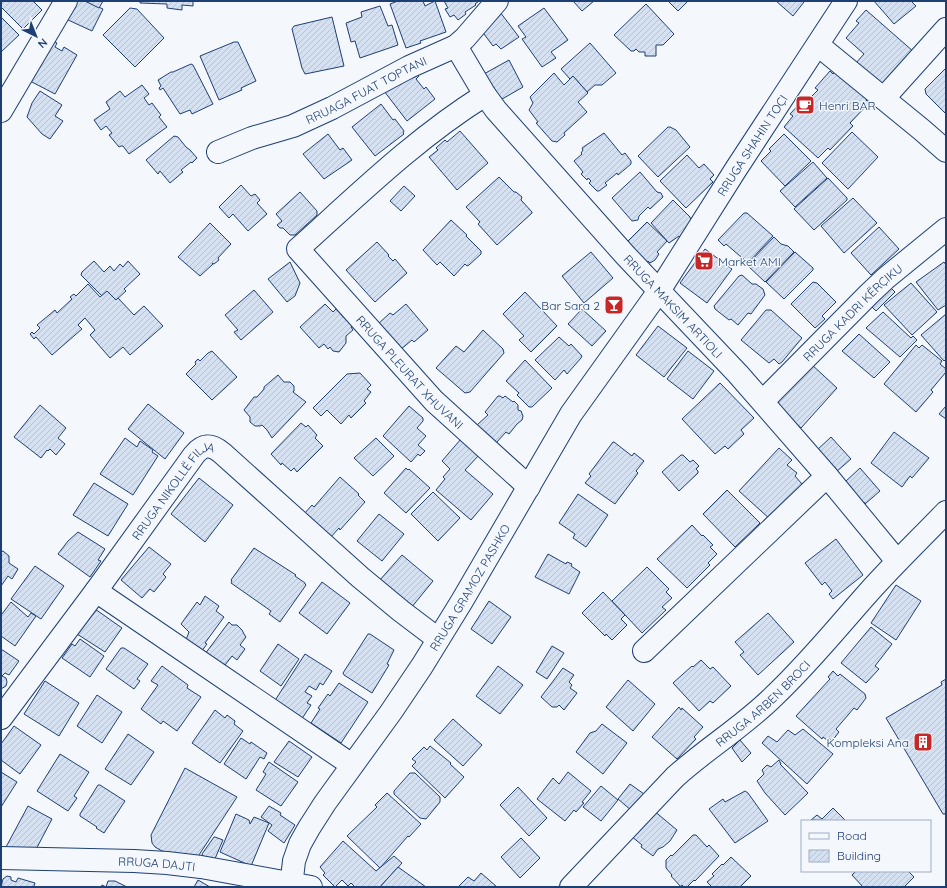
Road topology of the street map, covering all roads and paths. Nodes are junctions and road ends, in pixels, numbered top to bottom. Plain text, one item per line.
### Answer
1 (66, 1) edge
2 (498, 1) edge
3 (846, 1) edge
4 (946, 29) edge
5 (818, 45) junction
6 (456, 46) junction
7 (485, 94) junction
8 (884, 98) junction
9 (4, 100) edge
10 (946, 151) edge
11 (218, 152) dead end
12 (946, 229) edge
13 (659, 292) junction
14 (762, 401) junction
15 (827, 476) junction
16 (529, 487) junction
17 (946, 512) edge
18 (897, 561) junction
19 (96, 591) junction
20 (438, 639) junction
21 (644, 651) dead end
22 (1, 718) edge
23 (352, 765) junction
24 (1, 858) edge
25 (291, 885) edge
26 (575, 886) edge
27 (311, 887) edge

1 - 9 street
2 - 6 street, RRUAGA FUAT TOPTANI
3 - 5 street, RRUGA SHAHIN TOÇI
4 - 8 street
5 - 8 street
5 - 13 street, RRUGA SHAHIN TOÇI
6 - 7 street, RRUGA MAKSIM ARTIOLI
6 - 11 street, RRUAGA FUAT TOPTANI
7 - 13 street, RRUGA MAKSIM ARTIOLI
7 - 16 street, RRUGA PLEURAT XHUVANI
8 - 10 street
12 - 14 street, RRUGA KADRI KËRÇIKU
13 - 14 street, RRUGA MAKSIM ARTIOLI
13 - 16 street, RRUGA GRAMOZ PASHKO
14 - 15 street, RRUGA MAKSIM ARTIOLI
15 - 18 street, RRUGA MAKSIM ARTIOLI
15 - 21 street
16 - 20 street, RRUGA GRAMOZ PASHKO
17 - 18 street, RRUGA ARBEN BROCI
18 - 26 street, RRUGA ARBEN BROCI
19 - 20 street, RRUGA NIKOLLË FILJA
19 - 22 street, RRUGA NIKOLLË FILJA
19 - 23 street
20 - 23 street, RRUGA GRAMOZ PASHKO
23 - 25 street, RRUGA GRAMOZ PASHKO
24 - 25 street, RRUGA DAJTI
25 - 27 street, RRUGA DAJTI

